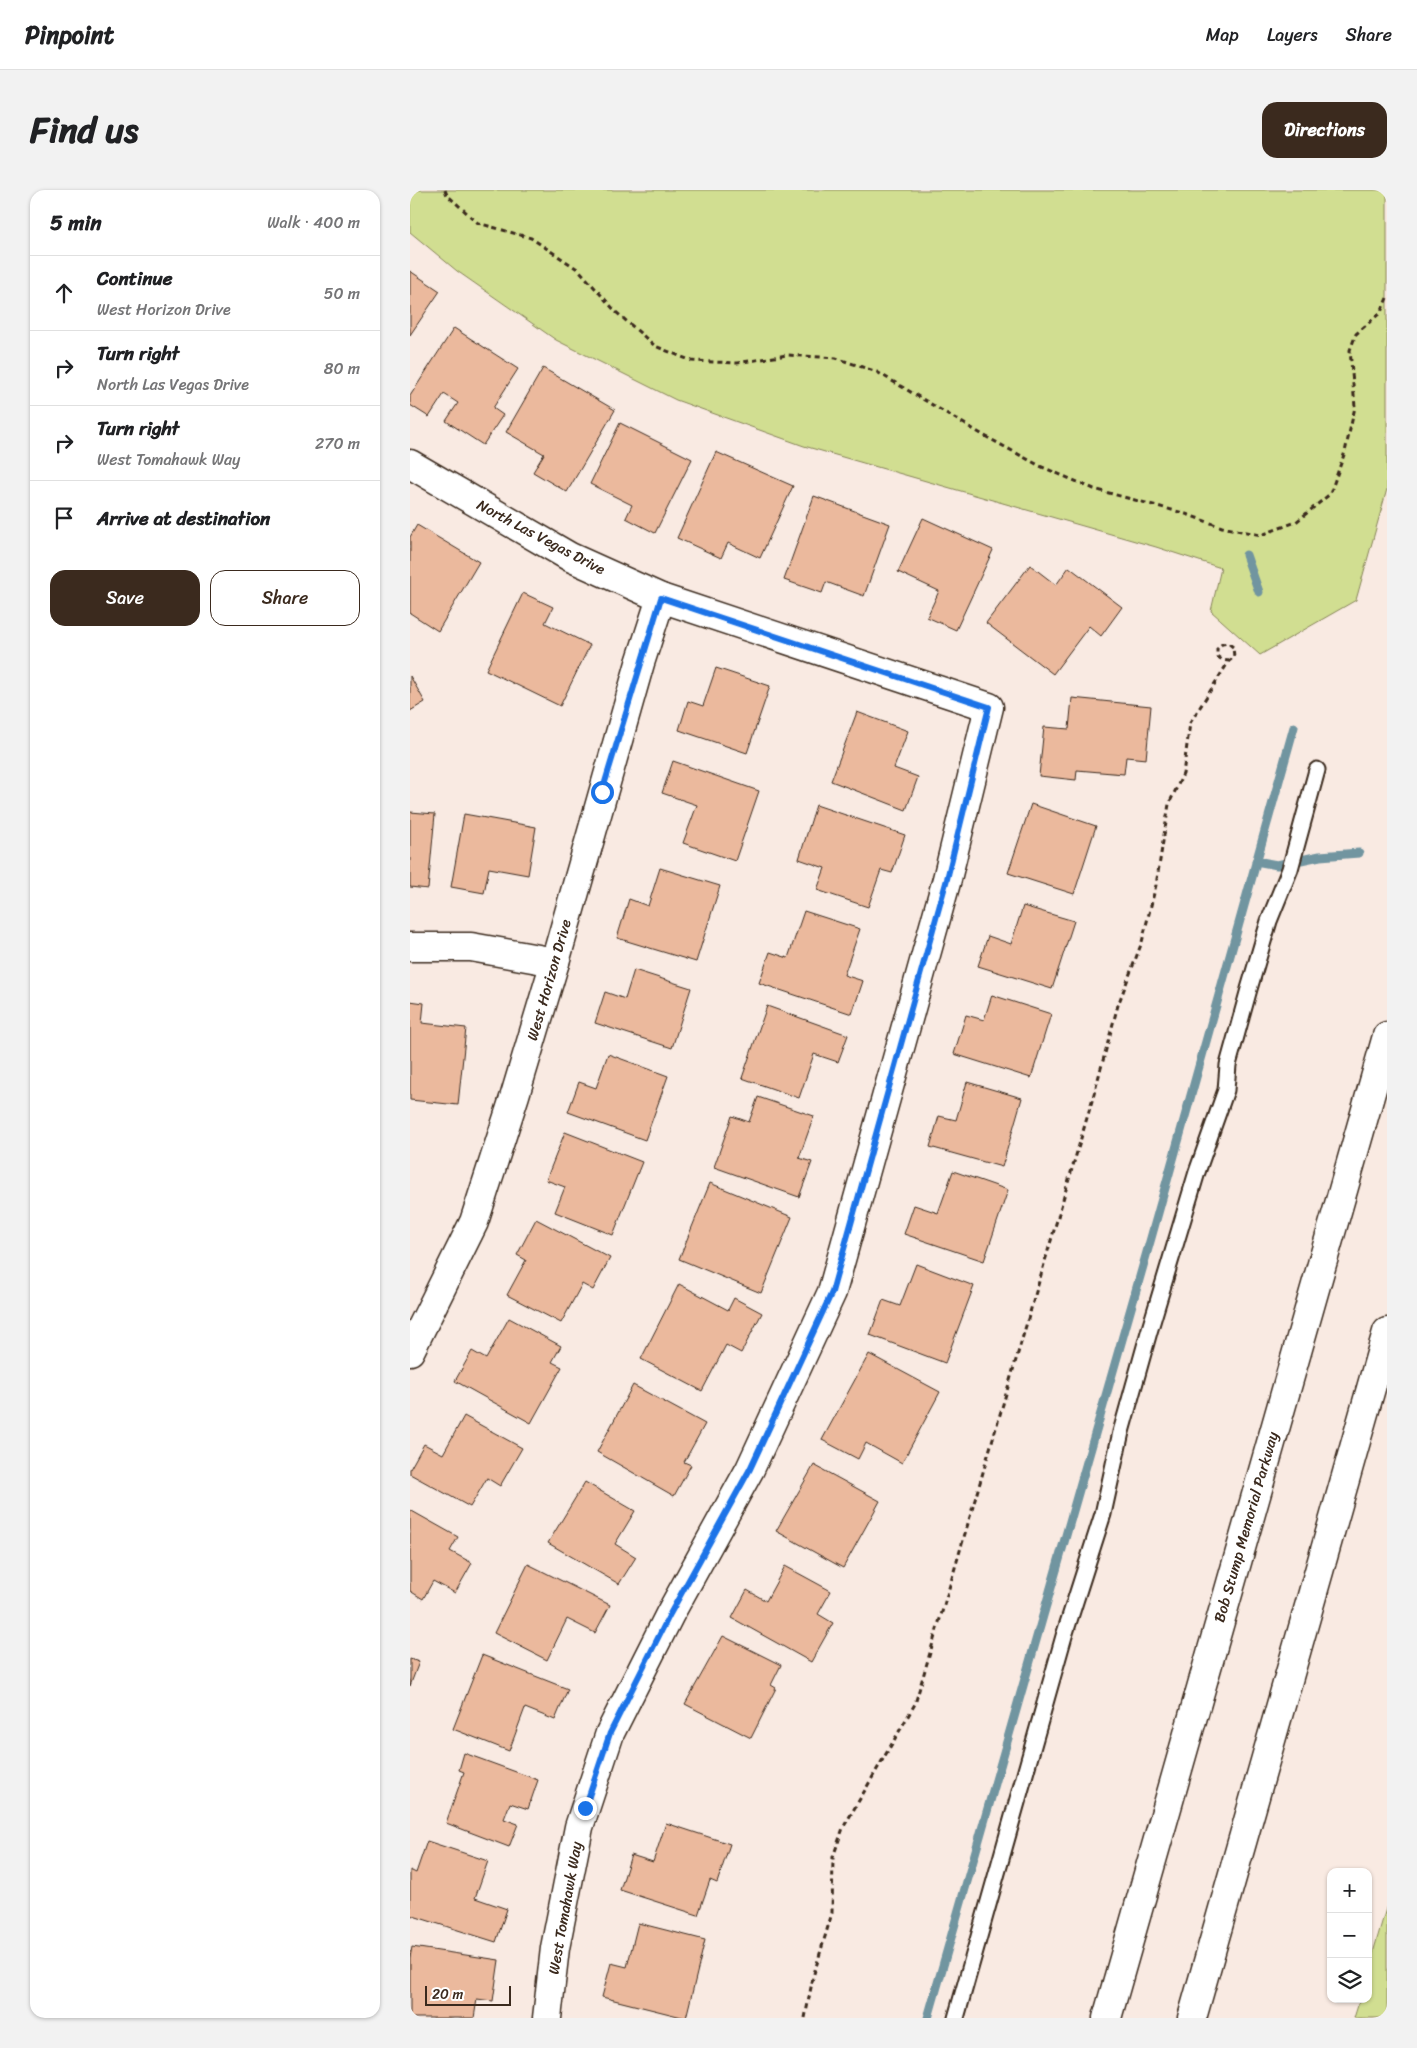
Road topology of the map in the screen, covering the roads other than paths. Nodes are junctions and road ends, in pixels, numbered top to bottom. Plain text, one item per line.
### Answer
1 (410, 464) edge
2 (661, 598) junction
3 (989, 707) joint
4 (1318, 770) dead end
5 (410, 947) edge
6 (555, 962) junction
7 (1387, 1036) edge
8 (1387, 1332) edge
9 (410, 1351) edge
10 (548, 2018) edge
11 (956, 2018) edge
12 (1107, 2018) edge
13 (1192, 2018) edge

1 - 2 main road, North Las Vegas Drive
2 - 3 main road, North Las Vegas Drive
2 - 6 main road, West Horizon Drive
3 - 10 main road, West Tomahawk Way
4 - 11 lane
5 - 6 main road
6 - 9 main road, West Horizon Drive
7 - 12 main road, Bob Stump Memorial Parkway
8 - 13 main road

